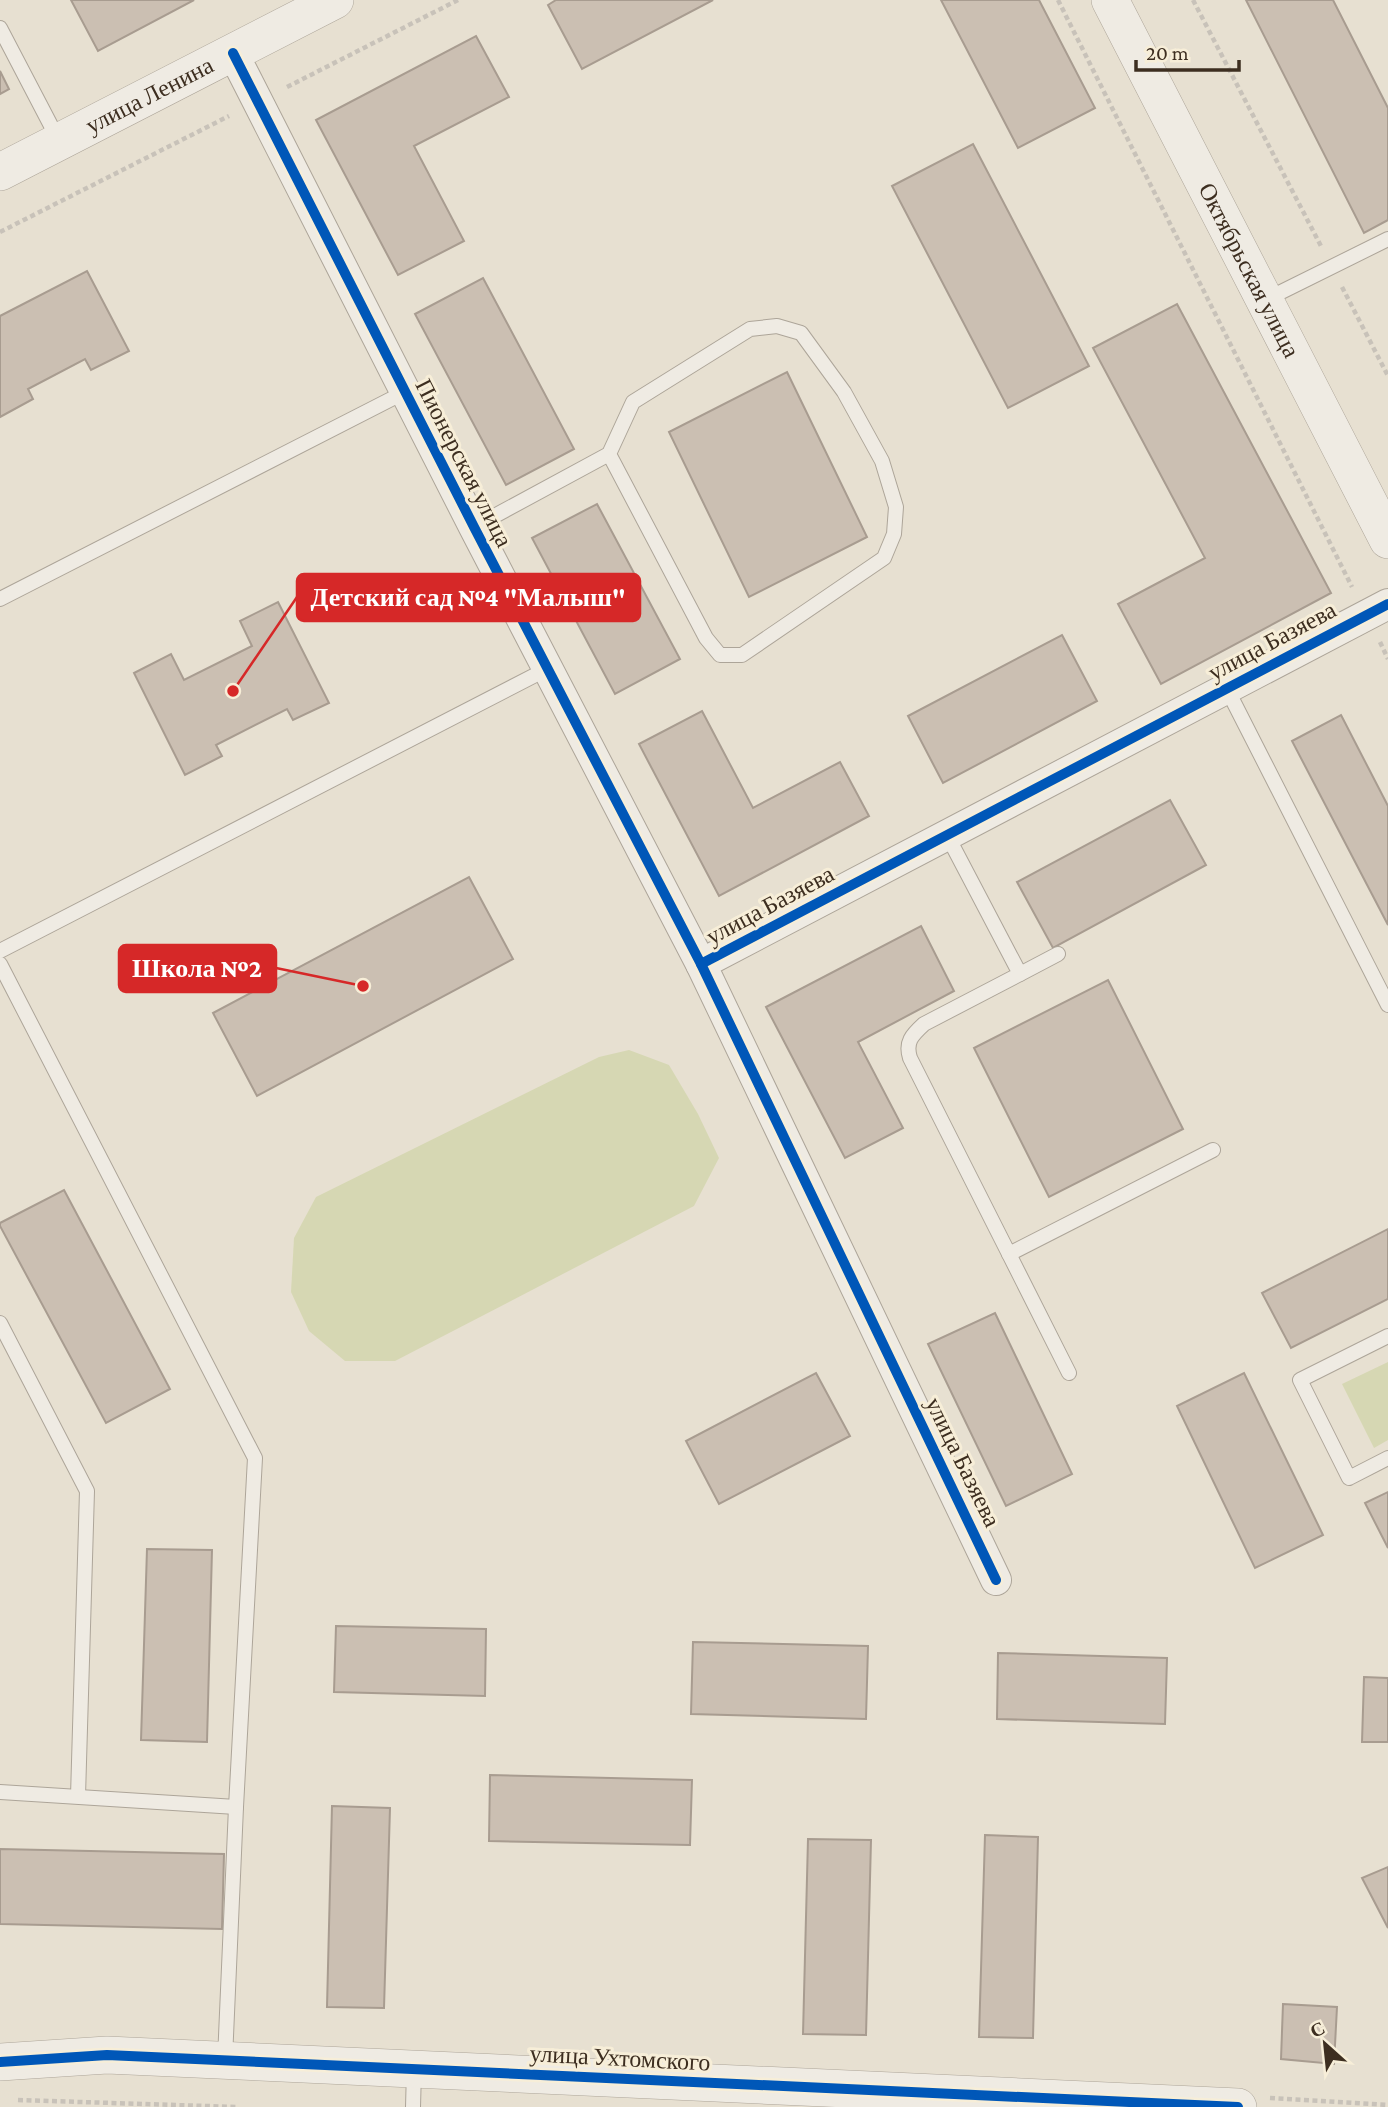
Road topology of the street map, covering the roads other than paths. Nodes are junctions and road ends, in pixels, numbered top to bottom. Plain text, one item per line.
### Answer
1 (1110, 0) edge
2 (323, 3) edge
3 (0, 28) edge
4 (233, 53) junction
5 (59, 142) junction
6 (0, 173) edge
7 (1388, 239) edge
8 (1265, 300) junction
9 (404, 392) junction
10 (609, 454) junction
11 (474, 527) junction
12 (1388, 540) edge
13 (0, 598) edge
14 (1377, 610) edge
15 (547, 669) junction
16 (1227, 689) junction
17 (947, 835) junction
18 (0, 951) edge
19 (1058, 954) dead end
20 (0, 964) edge
21 (701, 964) junction
22 (1020, 974) junction
23 (1388, 1005) edge
24 (1213, 1150) dead end
25 (1009, 1254) junction
26 (0, 1323) edge
27 (1388, 1336) edge
28 (1069, 1373) dead end
29 (1388, 1458) edge
30 (996, 1580) dead end
31 (0, 1792) edge
32 (78, 1796) junction
33 (236, 1807) junction
34 (225, 2061) junction
35 (0, 2062) edge
36 (414, 2069) junction
37 (1118, 2104) edge
38 (413, 2107) edge
39 (1238, 2107) edge

1 - 8 street, Октябрьская улица
2 - 4 street, улица Ленина
3 - 5 lane
4 - 5 street, улица Ленина
4 - 9 street, Пионерская улица
5 - 6 street, улица Ленина
7 - 8 lane
8 - 12 street, Октябрьская улица
9 - 11 street, Пионерская улица
9 - 13 lane
10 - 10 lane
10 - 11 lane
11 - 15 street, Пионерская улица
14 - 16 street, улица Базяева
15 - 18 lane
15 - 21 street, Пионерская улица
16 - 17 street, улица Базяева
16 - 23 lane
17 - 21 street, улица Базяева
17 - 22 lane
19 - 22 lane
20 - 33 lane
21 - 30 street, улица Базяева
22 - 25 lane
24 - 25 lane
25 - 28 lane
26 - 32 lane
27 - 29 lane
31 - 32 lane
32 - 33 lane
33 - 34 lane
34 - 35 street, улица Ухтомского
34 - 36 street, улица Ухтомского
36 - 37 street, улица Ухтомского
36 - 38 lane
37 - 39 street, улица Ухтомского

